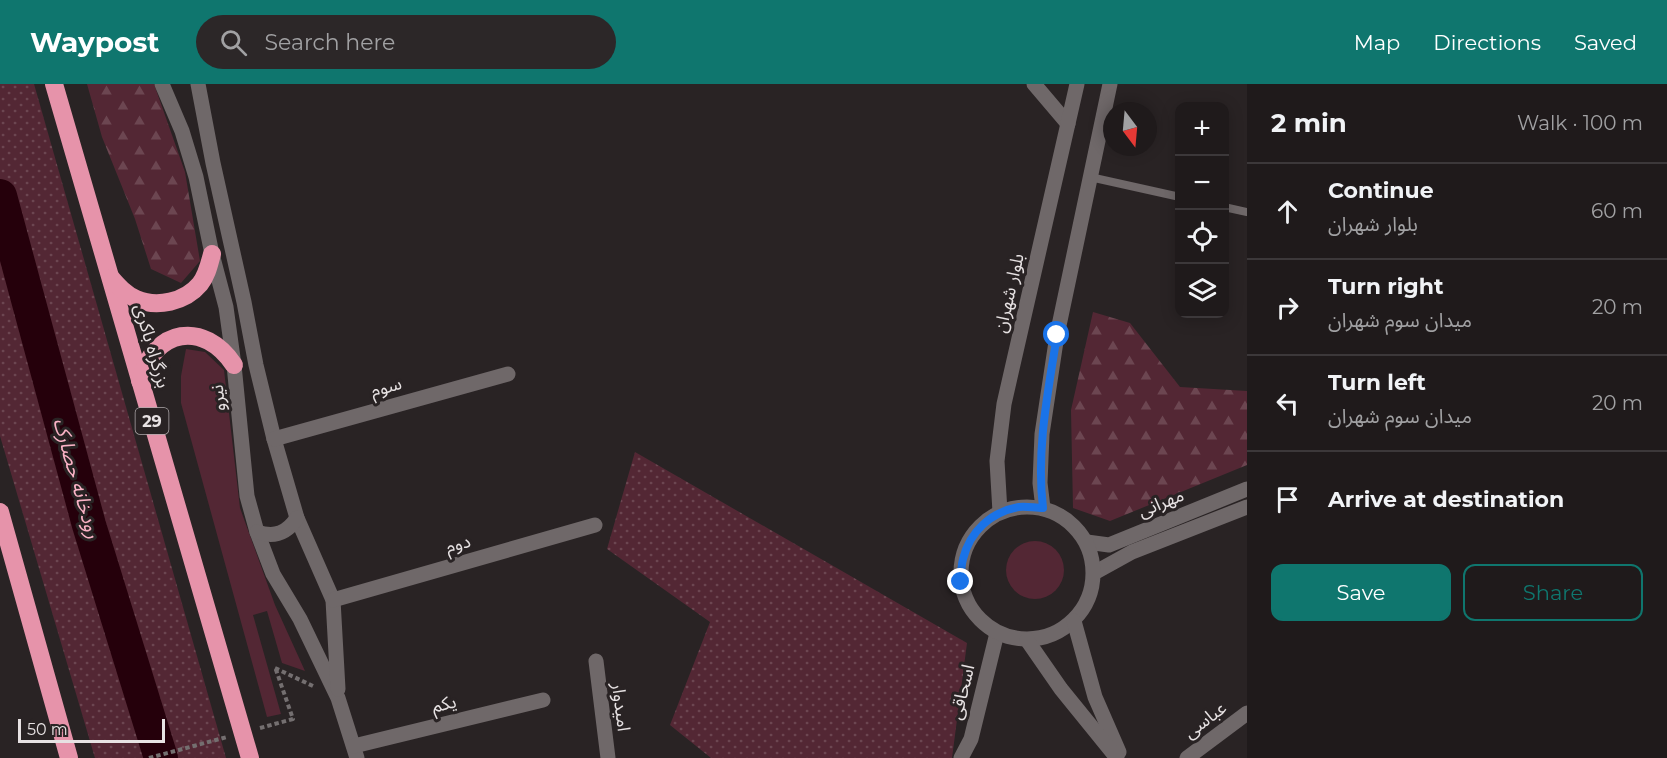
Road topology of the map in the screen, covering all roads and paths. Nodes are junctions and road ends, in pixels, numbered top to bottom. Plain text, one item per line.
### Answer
1 (54, 84) edge
2 (162, 84) edge
3 (198, 84) edge
4 (1034, 84) edge
5 (1077, 84) edge
6 (1110, 84) edge
7 (1068, 124) junction
8 (1090, 177) junction
9 (1175, 196) edge
10 (1229, 208) edge
11 (1247, 212) edge
12 (212, 254) junction
13 (111, 277) junction
14 (234, 365) junction
15 (508, 374) dead end
16 (140, 381) junction
17 (274, 439) junction
18 (1247, 489) edge
19 (1247, 507) edge
20 (1043, 508) junction
21 (0, 512) edge
22 (1000, 512) junction
23 (297, 518) junction
24 (595, 525) dead end
25 (257, 532) junction
26 (1087, 543) junction
27 (1094, 573) junction
28 (333, 600) junction
29 (1074, 621) junction
30 (997, 633) junction
31 (1027, 640) junction
32 (596, 662) dead end
33 (338, 698) junction
34 (543, 700) dead end
35 (1247, 713) edge
36 (260, 728) dead end
37 (238, 734) dead end
38 (356, 752) edge
39 (69, 758) edge
40 (149, 758) edge
41 (250, 758) edge
42 (608, 758) edge
43 (961, 758) edge
44 (1117, 758) edge
45 (1121, 758) edge
46 (1187, 758) edge

1 - 13 highway, بزرگراه باکری / 29
2 - 12 street, نیرو
3 - 17 street, نیرو
4 - 7 street
5 - 7 street, بلوار شهران
6 - 8 street
7 - 22 street, بلوار شهران
8 - 9 lane
8 - 20 street
10 - 11 lane
12 - 13 highway
12 - 14 street, نیرو
13 - 16 highway, بزرگراه باکری / 29
14 - 16 highway
14 - 25 street, نیرو
15 - 17 street, سوم
16 - 41 highway, بزرگراه باکری / 29
17 - 23 street, نیرو
18 - 26 street, مهرانی
19 - 27 street, مهرانی
20 - 22 street
20 - 26 street
21 - 39 highway
22 - 30 street
23 - 25 street
23 - 28 street, نیرو
24 - 28 street, دوم
25 - 33 street, نیرو
26 - 27 street
27 - 29 street
28 - 33 street, نیرو
29 - 31 street
29 - 45 street
30 - 31 street
30 - 43 street, اسحاقی
31 - 44 street
32 - 42 street, امیدوار
33 - 36 path
33 - 38 street, نیرو
34 - 38 street, یکم
35 - 46 street, عباسی
37 - 40 path

